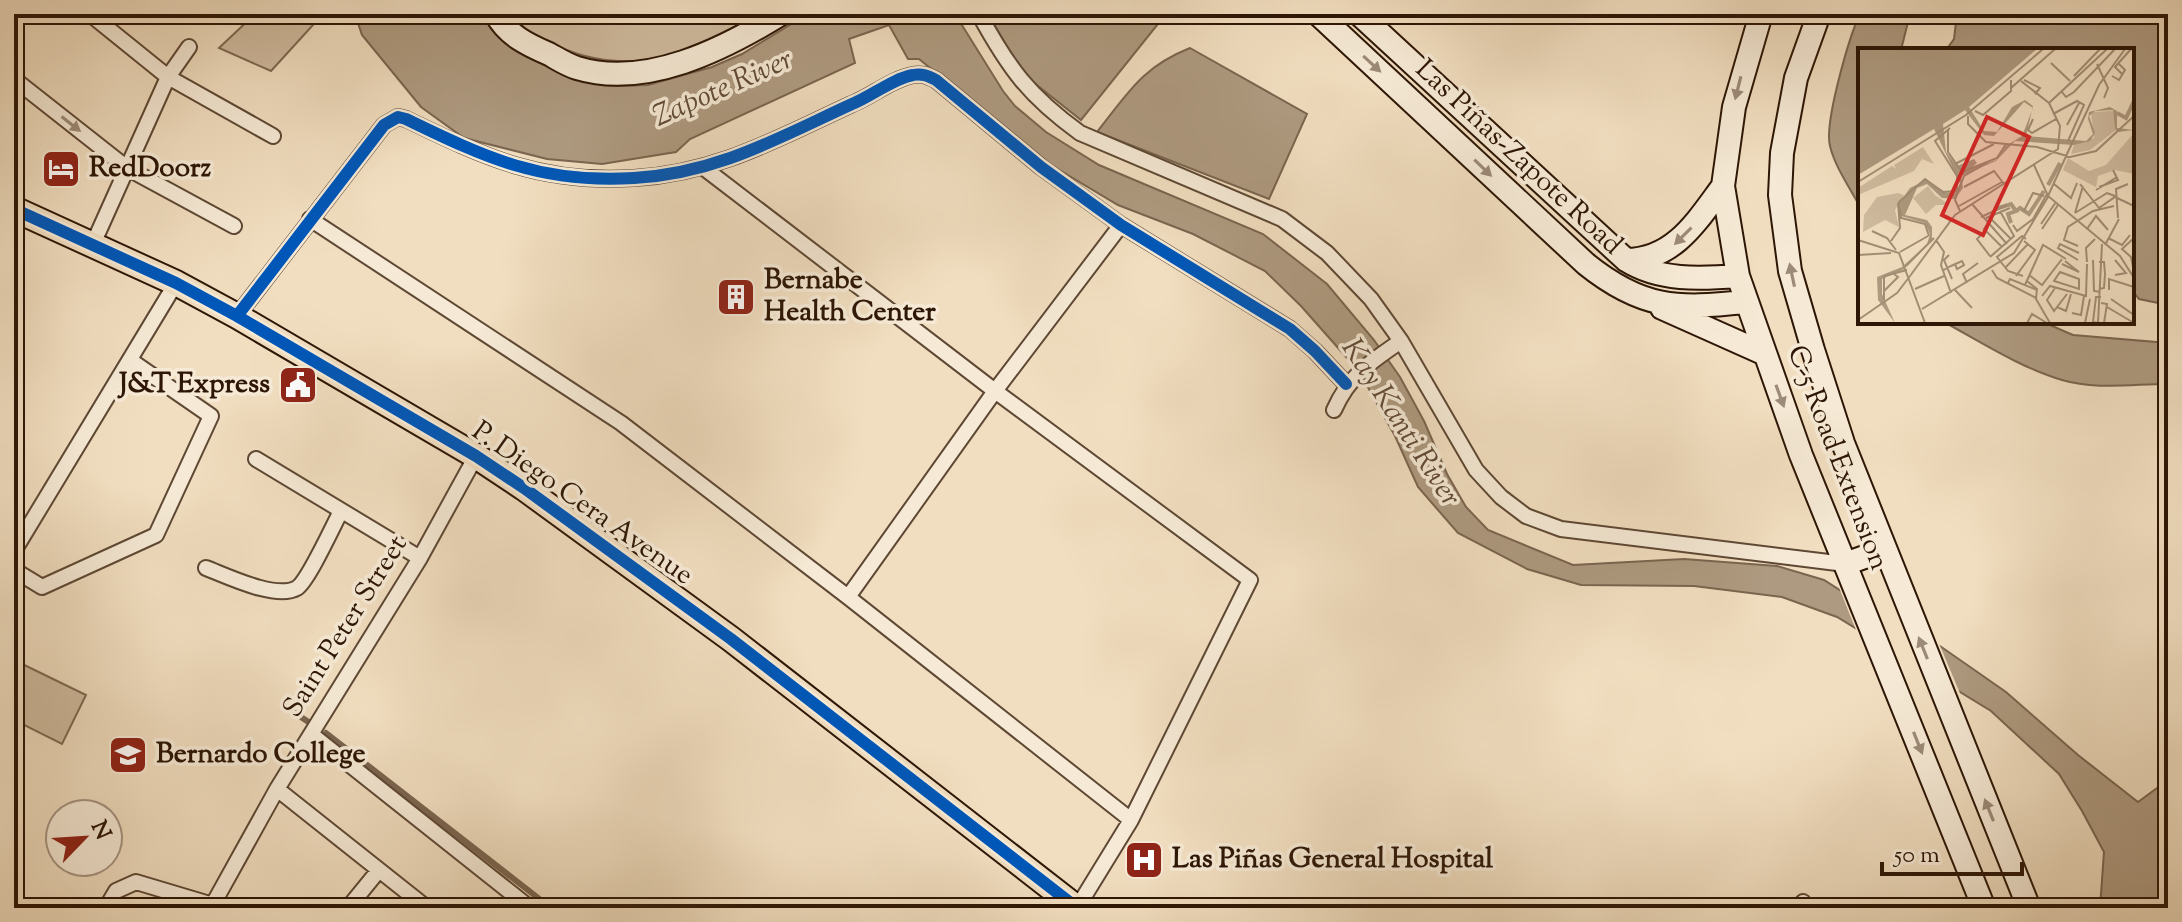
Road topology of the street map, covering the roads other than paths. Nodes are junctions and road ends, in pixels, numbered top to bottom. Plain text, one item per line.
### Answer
1 (90, 14) edge
2 (496, 14) edge
3 (781, 14) edge
4 (979, 14) edge
5 (1318, 14) edge
6 (1359, 14) edge
7 (1761, 14) edge
8 (1819, 14) edge
9 (189, 47) dead end
10 (168, 77) junction
11 (14, 79) edge
12 (273, 136) dead end
13 (127, 168) junction
14 (704, 168) junction
15 (1723, 186) junction
16 (14, 209) edge
17 (310, 219) junction
18 (1121, 225) junction
19 (234, 226) dead end
20 (93, 244) junction
21 (1626, 260) junction
22 (1738, 276) junction
23 (176, 283) junction
24 (1643, 300) junction
25 (1745, 302) junction
26 (237, 316) junction
27 (1396, 345) junction
28 (1765, 354) junction
29 (130, 360) junction
30 (1351, 379) junction
31 (995, 391) junction
32 (1334, 410) dead end
33 (476, 456) junction
34 (256, 459) dead end
35 (341, 511) junction
36 (1884, 550) junction
37 (14, 551) edge
38 (420, 558) junction
39 (206, 568) dead end
40 (14, 570) edge
41 (1848, 572) junction
42 (848, 597) junction
43 (311, 734) junction
44 (277, 789) junction
45 (1131, 820) junction
46 (379, 870) junction
47 (212, 906) edge
48 (106, 908) edge
49 (348, 908) edge
50 (427, 908) edge
51 (530, 908) edge
52 (1077, 908) edge
53 (1984, 908) edge
54 (2029, 908) edge

1 - 10 street
2 - 3 main road
4 - 27 street
5 -> 24 main road, Las Piñas-Zapote Road
6 - 21 main road, Las Piñas-Zapote Road
7 -> 15 main road, C-5 Road Extension
36 -> 8 main road, C-5 Road Extension
9 - 10 street
10 - 12 street
10 - 13 street
11 -> 13 street
13 - 19 street
13 - 20 street
14 - 17 street
14 - 18 street
14 - 31 street
15 -> 21 main road
15 - 22 main road, C-5 Road Extension
16 - 20 main road, P. Diego Cera Avenue
17 - 26 street
17 - 42 street
18 - 30 street
18 - 31 street
20 - 23 main road, P. Diego Cera Avenue
21 - 22 main road, Las Piñas-Zapote Road
22 - 25 main road, C-5 Road Extension
23 - 26 main road, P. Diego Cera Avenue
23 - 29 street
24 - 25 main road, Las Piñas-Zapote Road
24 - 28 main road
25 - 28 main road, C-5 Road Extension
26 - 33 main road, P. Diego Cera Avenue
27 - 30 street
27 - 41 street
28 -> 41 main road, C-5 Road Extension
29 - 37 street
29 - 40 street
30 - 32 street
31 - 42 street
31 - 45 street
33 - 38 street, Saint Peter Street
33 - 52 main road, P. Diego Cera Avenue
34 - 35 street
35 - 38 street
35 - 39 street
36 - 41 main road
54 -> 36 main road, C-5 Road Extension
38 - 43 street, Saint Peter Street
41 -> 53 main road, C-5 Road Extension
42 - 45 street
43 - 44 street, Saint Peter Street
43 - 51 street
44 - 46 street
44 - 47 street, Saint Peter Street
45 - 52 street
46 - 49 street
46 - 50 street
47 - 48 street

